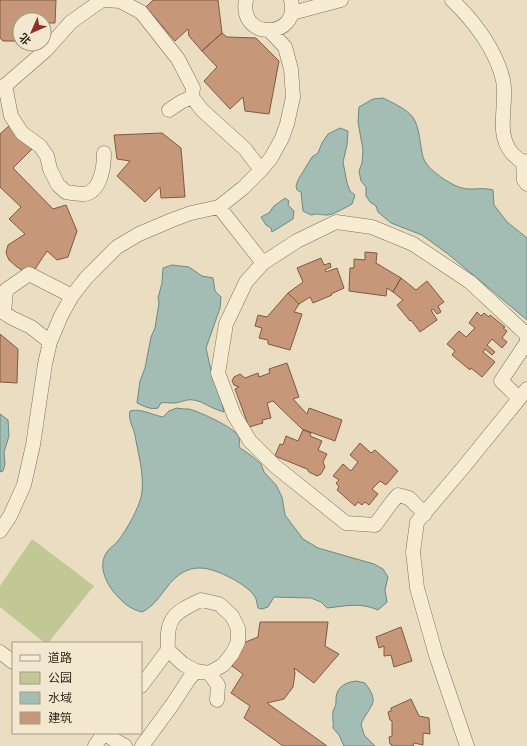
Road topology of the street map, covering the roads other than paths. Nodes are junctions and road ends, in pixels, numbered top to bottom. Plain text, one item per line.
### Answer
1 (103, 0) edge
2 (245, 0) edge
3 (341, 0) edge
4 (452, 0) edge
5 (291, 6) edge
6 (270, 31) junction
7 (3, 88) edge
8 (192, 97) junction
9 (169, 110) dead end
10 (104, 153) dead end
11 (525, 162) edge
12 (261, 170) junction
13 (527, 184) edge
14 (219, 207) junction
15 (263, 263) junction
16 (3, 288) edge
17 (72, 296) junction
18 (2, 312) edge
19 (50, 342) junction
20 (527, 342) edge
21 (523, 394) edge
22 (425, 514) junction
23 (0, 531) edge
24 (168, 650) junction
25 (0, 652) edge
26 (12, 661) edge
27 (203, 672) junction
28 (142, 685) edge
29 (218, 700) dead end
30 (103, 734) edge
31 (106, 734) edge
32 (95, 746) edge
33 (125, 746) edge
34 (142, 746) edge
35 (467, 746) edge

1 - 7 street
1 - 8 street
2 - 6 street
3 - 5 street
4 - 11 street
5 - 6 street
6 - 12 street
7 - 10 street
8 - 9 street
8 - 12 street
11 - 13 street
12 - 14 street
14 - 15 street
14 - 17 street
15 - 20 street
15 - 22 street
16 - 17 street
16 - 18 street
17 - 19 street
18 - 19 street
19 - 23 street
20 - 21 street
21 - 22 street
22 - 35 street
24 - 27 street
24 - 27 street
24 - 28 street
25 - 26 street
27 - 29 street
27 - 34 street
30 - 32 street
31 - 33 street

